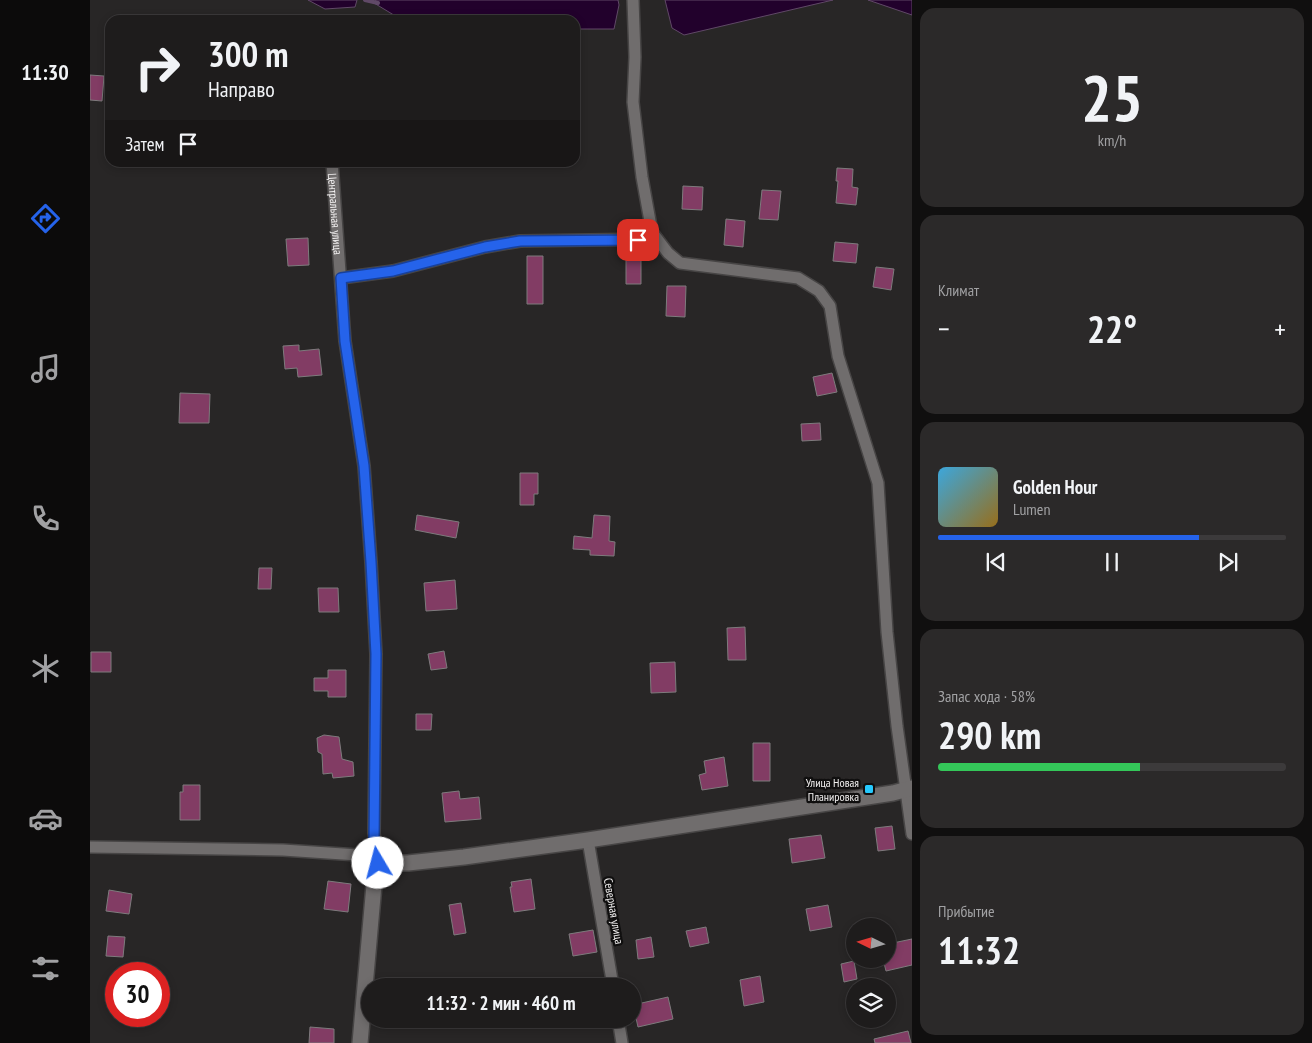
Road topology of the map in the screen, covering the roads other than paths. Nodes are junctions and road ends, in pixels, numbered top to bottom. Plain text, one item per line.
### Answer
1 (633, 0) edge
2 (332, 167) edge
3 (658, 239) junction
4 (341, 278) junction
5 (909, 789) edge
6 (912, 834) edge
7 (588, 840) junction
8 (90, 847) edge
9 (378, 863) junction
10 (612, 978) edge
11 (620, 1028) edge
12 (360, 1043) edge
13 (622, 1043) edge

1 - 3 street
2 - 4 street, Центральная улица
3 - 4 street
3 - 5 street
4 - 9 street, Центральная улица
5 - 6 street
5 - 7 street
7 - 9 street
7 - 10 street, Северная улица
8 - 9 street
9 - 12 street, Центральная улица
11 - 13 street

